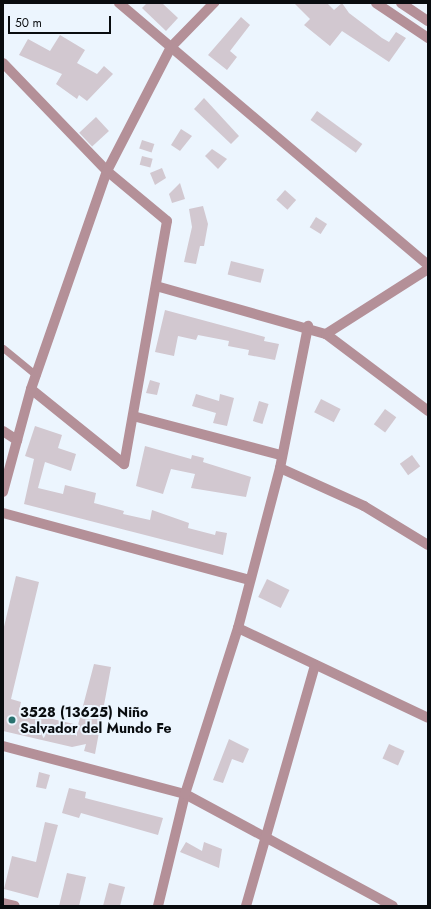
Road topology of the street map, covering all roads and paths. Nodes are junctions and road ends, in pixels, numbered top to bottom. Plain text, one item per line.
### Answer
1 (119, 3) edge
2 (214, 3) edge
3 (376, 3) edge
4 (401, 3) edge
5 (428, 21) edge
6 (428, 38) edge
7 (171, 47) junction
8 (3, 63) edge
9 (106, 171) junction
10 (428, 265) edge
11 (428, 269) edge
12 (156, 286) junction
13 (308, 326) junction
14 (326, 334) junction
15 (3, 348) edge
16 (36, 375) junction
17 (31, 389) junction
18 (428, 411) edge
19 (133, 416) junction
20 (3, 431) edge
21 (17, 440) junction
22 (281, 455) junction
23 (280, 468) junction
24 (3, 492) edge
25 (3, 513) edge
26 (428, 545) edge
27 (250, 580) junction
28 (238, 628) junction
29 (315, 665) junction
30 (428, 718) edge
31 (3, 746) edge
32 (185, 794) junction
33 (266, 839) junction
34 (3, 903) edge
35 (15, 906) edge
36 (158, 906) edge
37 (246, 906) edge
38 (393, 906) edge

1 - 7 street
2 - 7 street
3 - 6 street
4 - 5 street
7 - 9 street
7 - 10 street
8 - 9 street
9 - 12 street
9 - 16 street
11 - 14 street
12 - 13 street
12 - 19 street
13 - 14 street
13 - 22 street
14 - 18 street
15 - 16 lane
16 - 17 street
17 - 19 street
17 - 21 street
19 - 22 street
20 - 21 street
21 - 24 street
22 - 23 street
23 - 26 street
23 - 27 street
25 - 27 street
27 - 28 street
28 - 29 street
28 - 32 street
29 - 30 street
29 - 33 street
31 - 32 street
32 - 33 street
32 - 36 street
33 - 37 street
33 - 38 street
34 - 35 street

